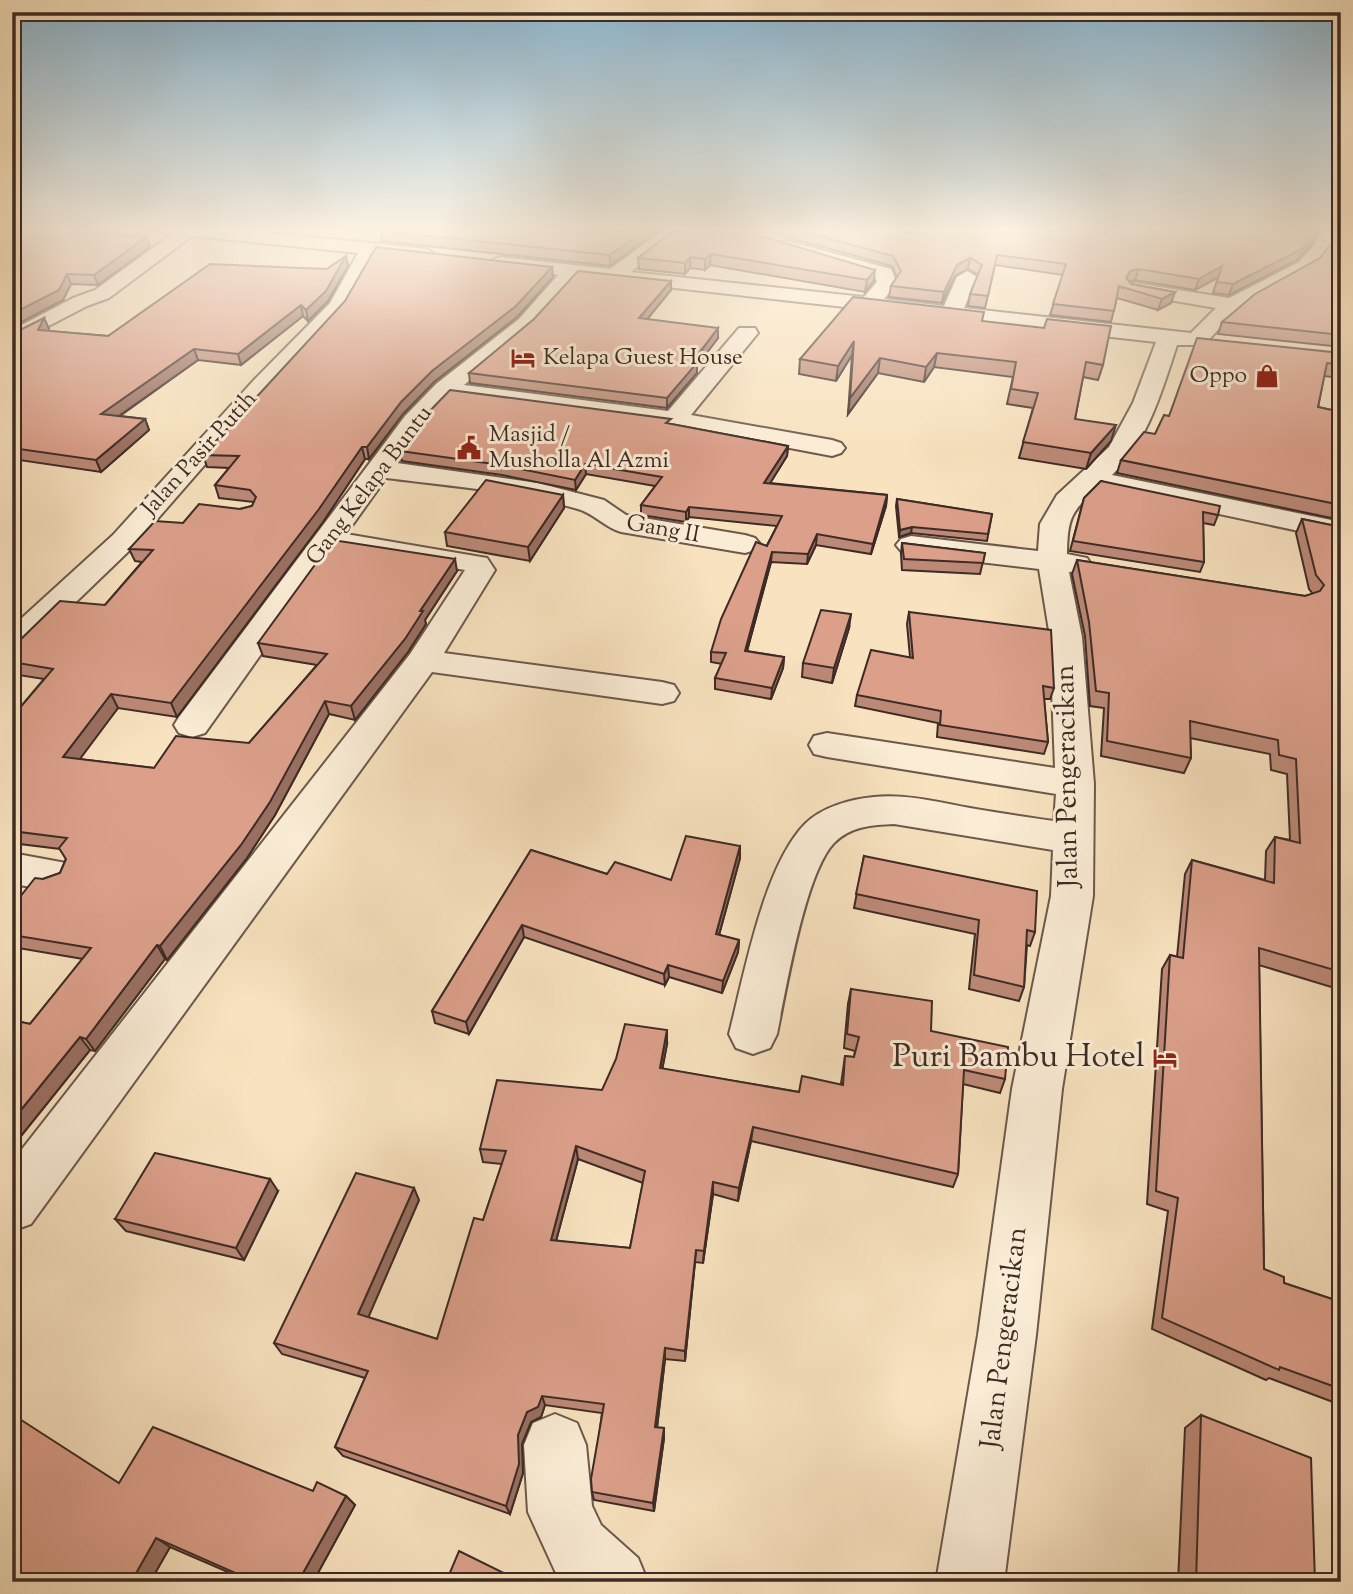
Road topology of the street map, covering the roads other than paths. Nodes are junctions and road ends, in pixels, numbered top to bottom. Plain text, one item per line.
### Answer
1 (78, 302) edge
2 (80, 302) edge
3 (340, 302) edge
4 (544, 302) edge
5 (863, 302) edge
6 (956, 302) edge
7 (1217, 302) edge
8 (1238, 302) edge
9 (869, 303) joint
10 (1233, 305) junction
11 (951, 314) junction
12 (12, 320) edge
13 (747, 333) dead end
14 (12, 339) edge
15 (1182, 339) junction
16 (1220, 343) edge
17 (444, 389) junction
18 (674, 418) junction
19 (832, 448) dead end
20 (380, 469) junction
21 (1091, 479) junction
22 (158, 501) junction
23 (188, 504) dead end
24 (1341, 531) edge
25 (330, 540) junction
26 (745, 544) dead end
27 (911, 545) edge
28 (1052, 559) junction
29 (1108, 569) edge
30 (12, 646) edge
31 (423, 660) junction
32 (662, 693) dead end
33 (192, 725) dead end
34 (827, 745) dead end
35 (1075, 784) junction
36 (1074, 839) junction
37 (752, 1034) dead end
38 (12, 1205) edge
39 (555, 1445) dead end
40 (614, 1582) edge
41 (970, 1582) edge

1 - 12 street
2 - 14 street
3 - 22 street, Jalan Pasir Putih
4 - 17 street, Gang Kelapa Buntu
5 - 9 street
6 - 11 street
7 - 10 street
8 - 10 street
9 - 11 street
10 - 15 street
11 - 15 street
13 - 18 street
15 - 16 street
15 - 21 street, Jalan Pengeracikan
17 - 18 street
17 - 20 street, Gang Kelapa Buntu
18 - 19 street
20 - 25 street, Gang Kelapa Buntu
20 - 26 street, Gang II
21 - 24 street
21 - 28 street, Jalan Pengeracikan
22 - 23 street
22 - 30 street, Jalan Pasir Putih
25 - 31 street
25 - 33 street, Gang Kelapa Buntu
27 - 28 street
28 - 29 street
28 - 35 street, Jalan Pengeracikan
31 - 32 street
31 - 38 street
34 - 35 street
35 - 36 street, Jalan Pengeracikan
36 - 37 street
36 - 41 street, Jalan Pengeracikan
39 - 40 street

